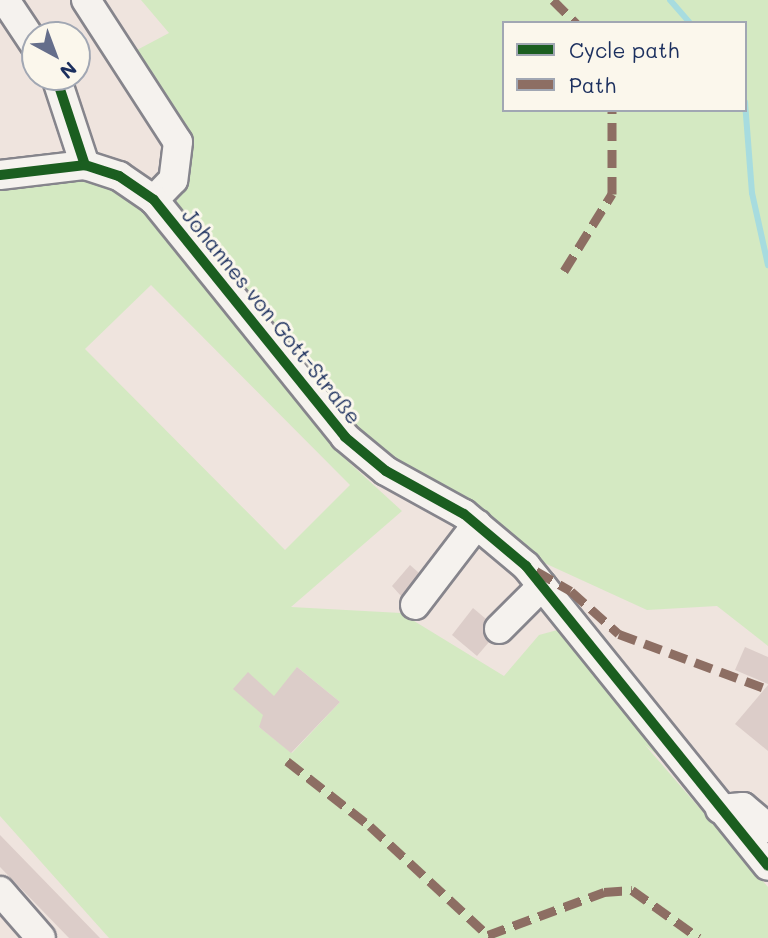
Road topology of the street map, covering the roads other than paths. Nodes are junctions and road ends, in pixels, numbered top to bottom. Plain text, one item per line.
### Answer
1 (5, 0) edge
2 (86, 0) edge
3 (21, 25) edge
4 (61, 91) edge
5 (85, 165) junction
6 (0, 175) edge
7 (154, 200) junction
8 (477, 524) junction
9 (542, 586) junction
10 (415, 605) dead end
11 (499, 629) dead end
12 (720, 809) junction
13 (768, 828) edge
14 (768, 866) edge
15 (0, 891) edge
16 (41, 938) edge

1 - 3 street
2 - 7 street
4 - 5 street
5 - 6 street, Johannes von Gott-Straße
5 - 7 street, Johannes von Gott-Straße
7 - 8 street, Johannes von Gott-Straße
8 - 9 street, Johannes von Gott-Straße
8 - 10 street
9 - 11 street
9 - 12 street, Johannes von Gott-Straße
12 - 13 street
12 - 14 street, Johannes von Gott-Straße
15 - 16 street

